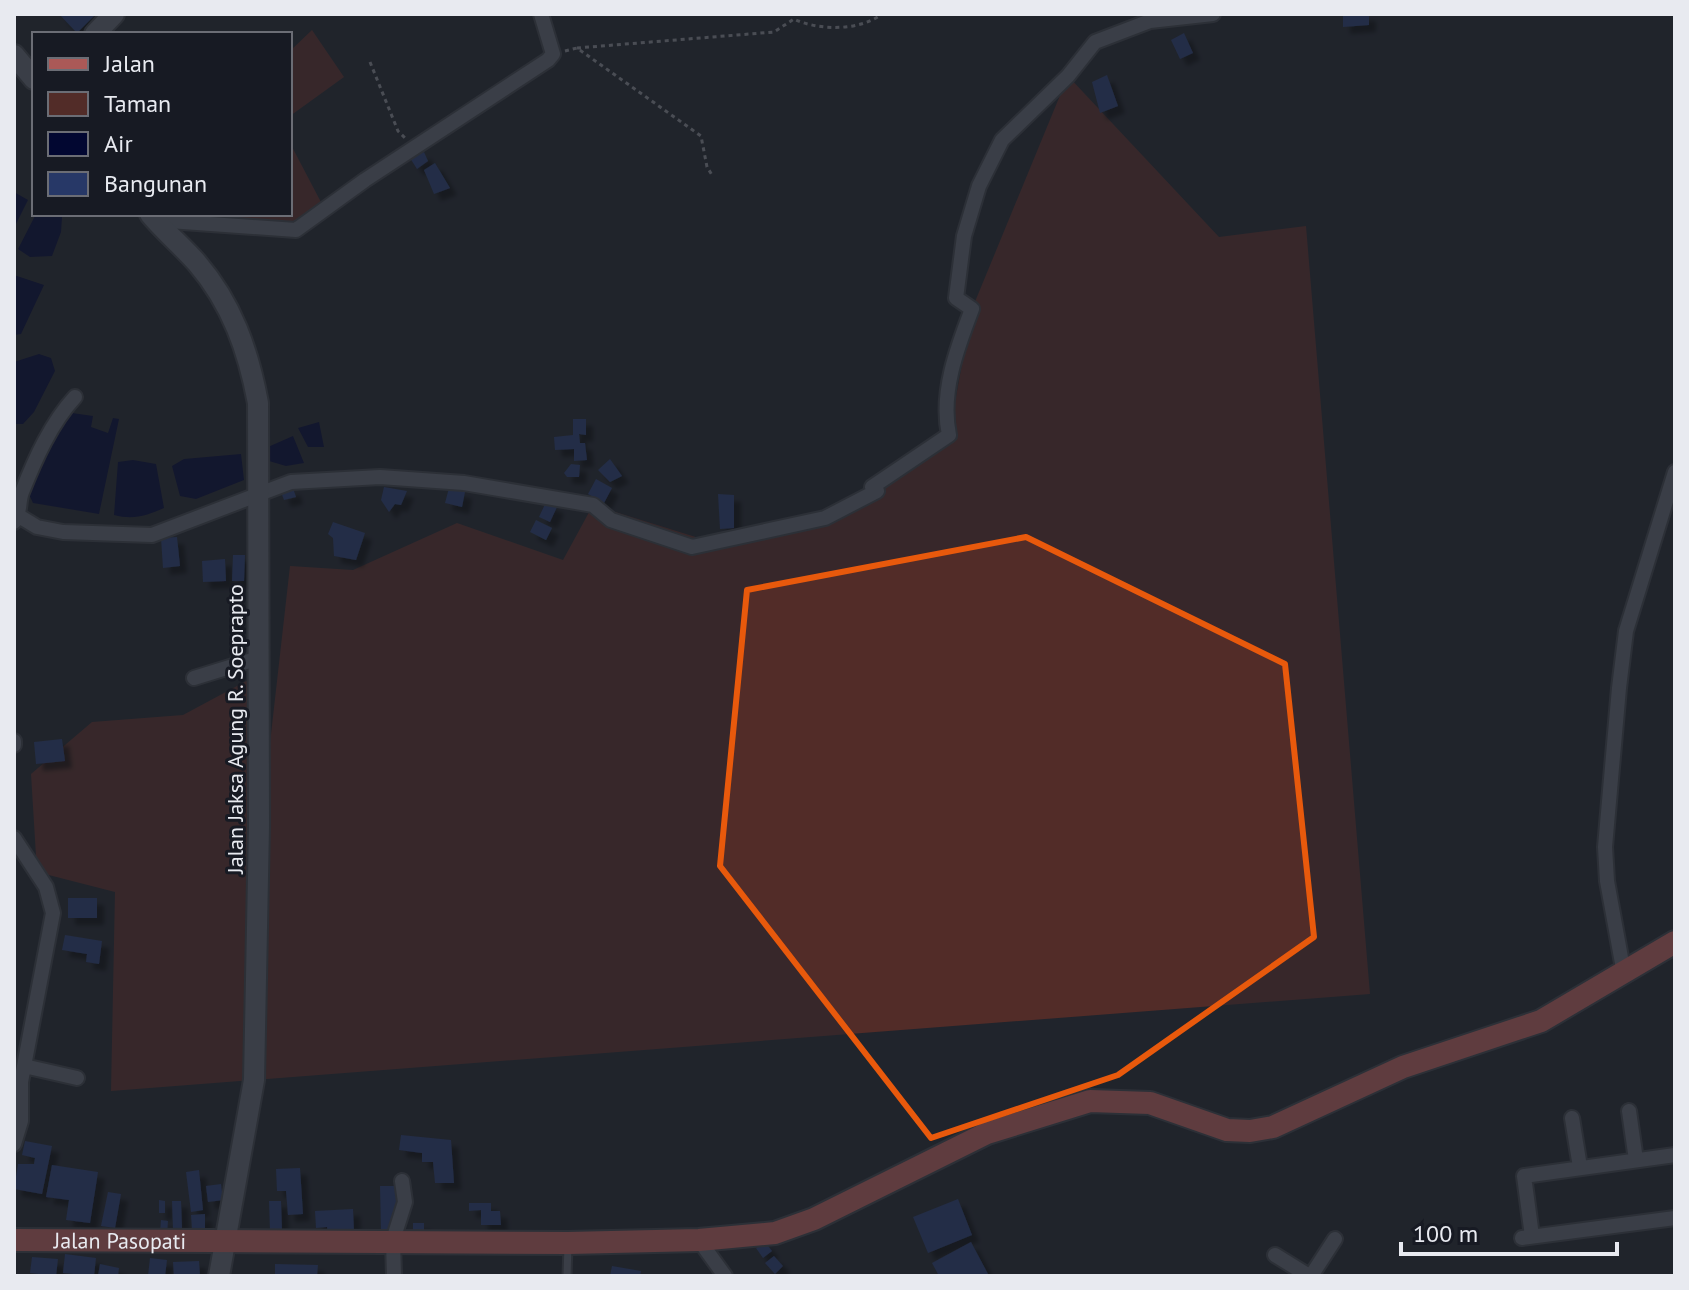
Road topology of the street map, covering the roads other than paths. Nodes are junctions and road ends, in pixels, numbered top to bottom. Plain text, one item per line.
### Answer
1 (114, 14) edge
2 (541, 14) edge
3 (1213, 14) edge
4 (97, 32) edge
5 (20, 58) edge
6 (32, 76) edge
7 (152, 217) edge
8 (75, 397) dead end
9 (1675, 472) edge
10 (260, 492) junction
11 (16, 517) edge
12 (259, 658) junction
13 (194, 678) dead end
14 (14, 838) edge
15 (1675, 942) edge
16 (1624, 974) junction
17 (24, 1066) junction
18 (77, 1078) dead end
19 (1629, 1111) dead end
20 (1572, 1118) dead end
21 (14, 1144) edge
22 (1675, 1155) edge
23 (1636, 1160) junction
24 (1580, 1167) junction
25 (402, 1181) dead end
26 (1675, 1218) edge
27 (226, 1239) junction
28 (1335, 1239) dead end
29 (14, 1240) edge
30 (393, 1240) junction
31 (699, 1240) junction
32 (568, 1243) junction
33 (1275, 1255) dead end
34 (219, 1276) edge
35 (394, 1276) edge
36 (567, 1276) edge
37 (725, 1276) edge
38 (1310, 1276) edge

1 - 4 street
2 - 7 street
3 - 10 street
5 - 6 street
7 - 10 street, Jalan Jaksa Agung R. Soeprapto
8 - 11 street
9 - 16 street
10 - 11 street
10 - 12 street, Jalan Jaksa Agung R. Soeprapto
12 - 13 street
12 - 27 street, Jalan Jaksa Agung R. Soeprapto
14 - 17 street
15 - 16 main road, Jalan Pasopati
16 - 31 main road, Jalan Pasopati
17 - 18 street
17 - 21 street
19 - 23 street
20 - 24 street
22 - 23 street
23 - 24 street
24 - 26 street
25 - 30 street
27 - 29 main road, Jalan Pasopati
27 - 30 main road, Jalan Pasopati
27 - 34 street, Jalan Jaksa Agung R. Soeprapto
28 - 38 street
30 - 32 main road, Jalan Pasopati
30 - 35 street
31 - 32 main road, Jalan Pasopati
31 - 37 street
32 - 36 lane
33 - 38 street

